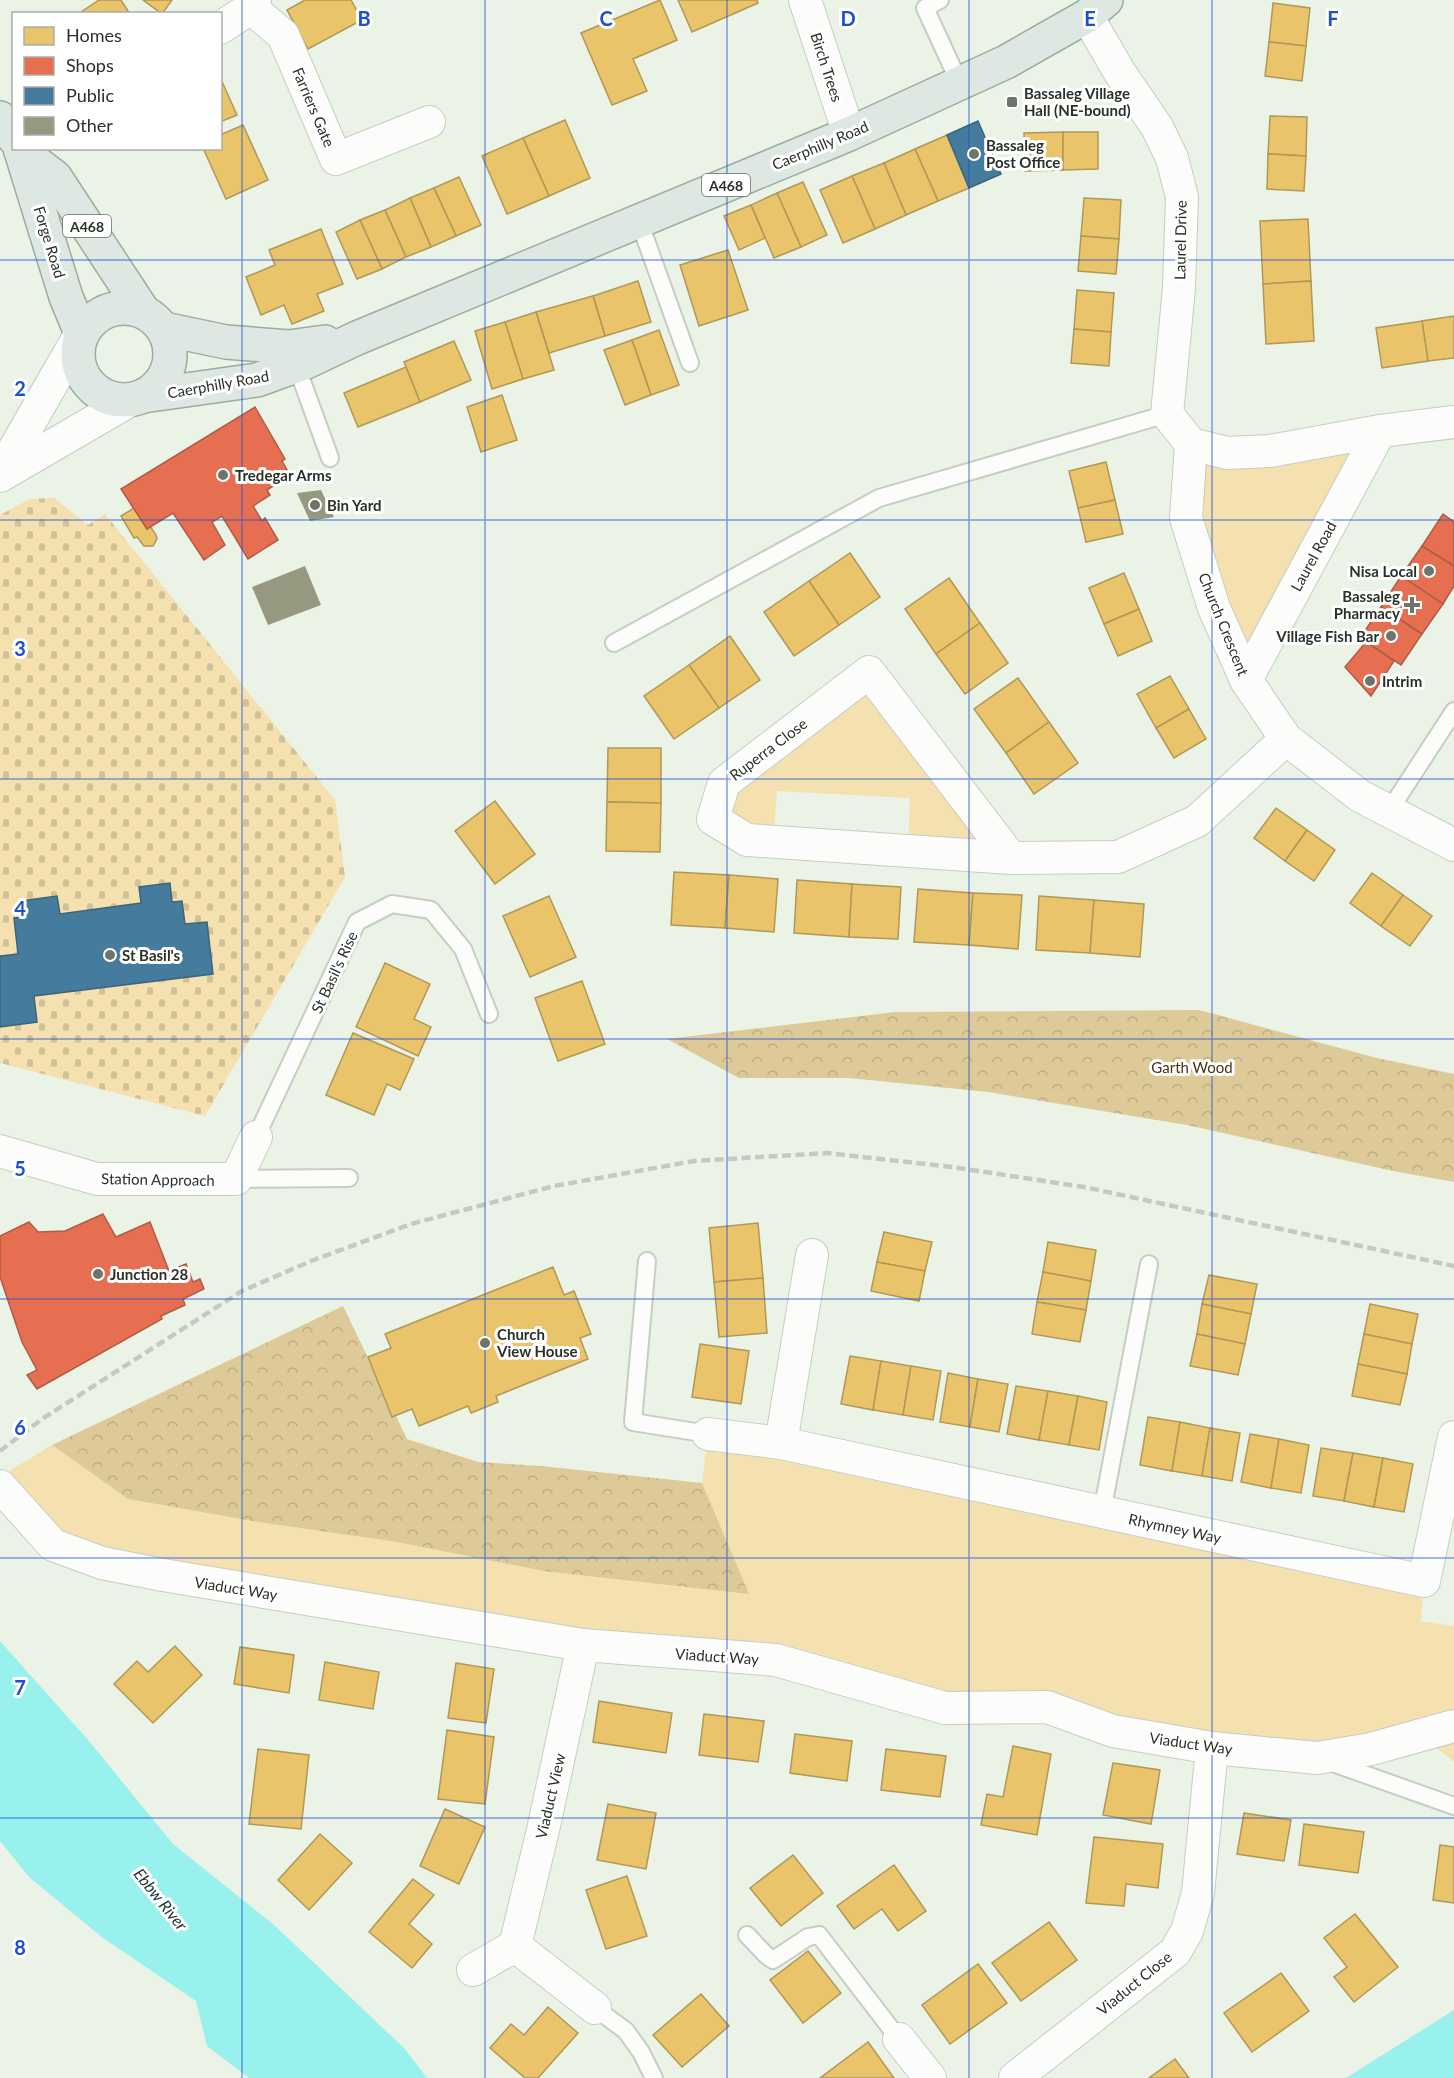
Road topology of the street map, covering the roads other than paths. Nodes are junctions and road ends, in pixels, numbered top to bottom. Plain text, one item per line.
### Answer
1 (805, 0) edge
2 (940, 0) edge
3 (253, 4) edge
4 (1096, 8) edge
5 (222, 27) edge
6 (960, 84) junction
7 (0, 118) edge
8 (429, 122) dead end
9 (849, 134) junction
10 (12, 135) edge
11 (21, 150) edge
12 (24, 150) edge
13 (639, 221) junction
14 (153, 320) junction
15 (81, 333) junction
16 (293, 356) junction
17 (690, 363) dead end
18 (136, 399) junction
19 (1167, 414) junction
20 (1454, 422) edge
21 (1380, 431) junction
22 (1191, 444) junction
23 (330, 458) dead end
24 (0, 475) edge
25 (614, 643) dead end
26 (1246, 680) junction
27 (1454, 711) edge
28 (1286, 739) junction
29 (1389, 811) junction
30 (1454, 845) edge
31 (1011, 858) junction
32 (489, 1014) dead end
33 (256, 1137) joint
34 (0, 1152) edge
35 (349, 1178) dead end
36 (236, 1179) junction
37 (812, 1255) dead end
38 (647, 1262) dead end
39 (1149, 1264) dead end
40 (708, 1434) joint
41 (1454, 1437) edge
42 (781, 1443) junction
43 (0, 1486) edge
44 (1102, 1512) junction
45 (583, 1645) junction
46 (1454, 1726) edge
47 (1212, 1748) junction
48 (1317, 1758) junction
49 (1454, 1806) edge
50 (747, 1935) dead end
51 (514, 1946) junction
52 (473, 1970) dead end
53 (595, 2008) joint
54 (899, 2039) joint
55 (654, 2078) edge
56 (930, 2078) edge
57 (1015, 2078) edge

1 - 9 street, Birch Trees
2 - 6 lane
3 - 5 street, Farriers Gate
3 - 8 street, Farriers Gate
4 - 6 main road, Caerphilly Road / A468
4 - 19 street, Laurel Drive
6 - 9 main road, Caerphilly Road / A468
7 - 10 main road, Forge Road / A468
9 - 13 main road, Caerphilly Road / A468
11 - 15 main road, Forge Road / A468
12 - 14 main road, Forge Road / A468
13 - 16 main road, Caerphilly Road / A468
13 - 17 lane
14 - 15 main road, Caerphilly Road
14 - 16 main road, Caerphilly Road
14 - 18 main road, Caerphilly Road
15 - 18 main road, Caerphilly Road
15 - 24 street, Caerphilly Road
16 - 18 main road, Caerphilly Road
16 - 23 lane
18 - 24 street, Caerphilly Road
19 - 22 street
19 - 25 lane
20 - 21 street
21 - 22 street
21 - 26 street, Laurel Road
22 - 26 street, Church Crescent
26 - 28 street, Church Crescent
27 - 29 lane
28 - 29 street, Church Crescent
28 - 31 street, Ruperra Close
29 - 30 street, Church Crescent
31 - 31 street, Ruperra Close
32 - 33 lane, St Basil's Rise
33 - 36 street, Station Approach
34 - 36 street, Station Approach
35 - 36 lane
37 - 42 street
38 - 40 lane
39 - 44 lane
40 - 42 street, Rhymney Way
41 - 44 street, Rhymney Way
42 - 44 street, Rhymney Way
43 - 45 street, Viaduct Way
45 - 47 street, Viaduct Way
45 - 51 street, Viaduct View
46 - 48 street, Viaduct Way
47 - 48 street, Viaduct Way
47 - 57 street, Viaduct Close
48 - 49 lane
50 - 54 lane
51 - 52 street
51 - 53 street
53 - 55 lane
54 - 56 street

